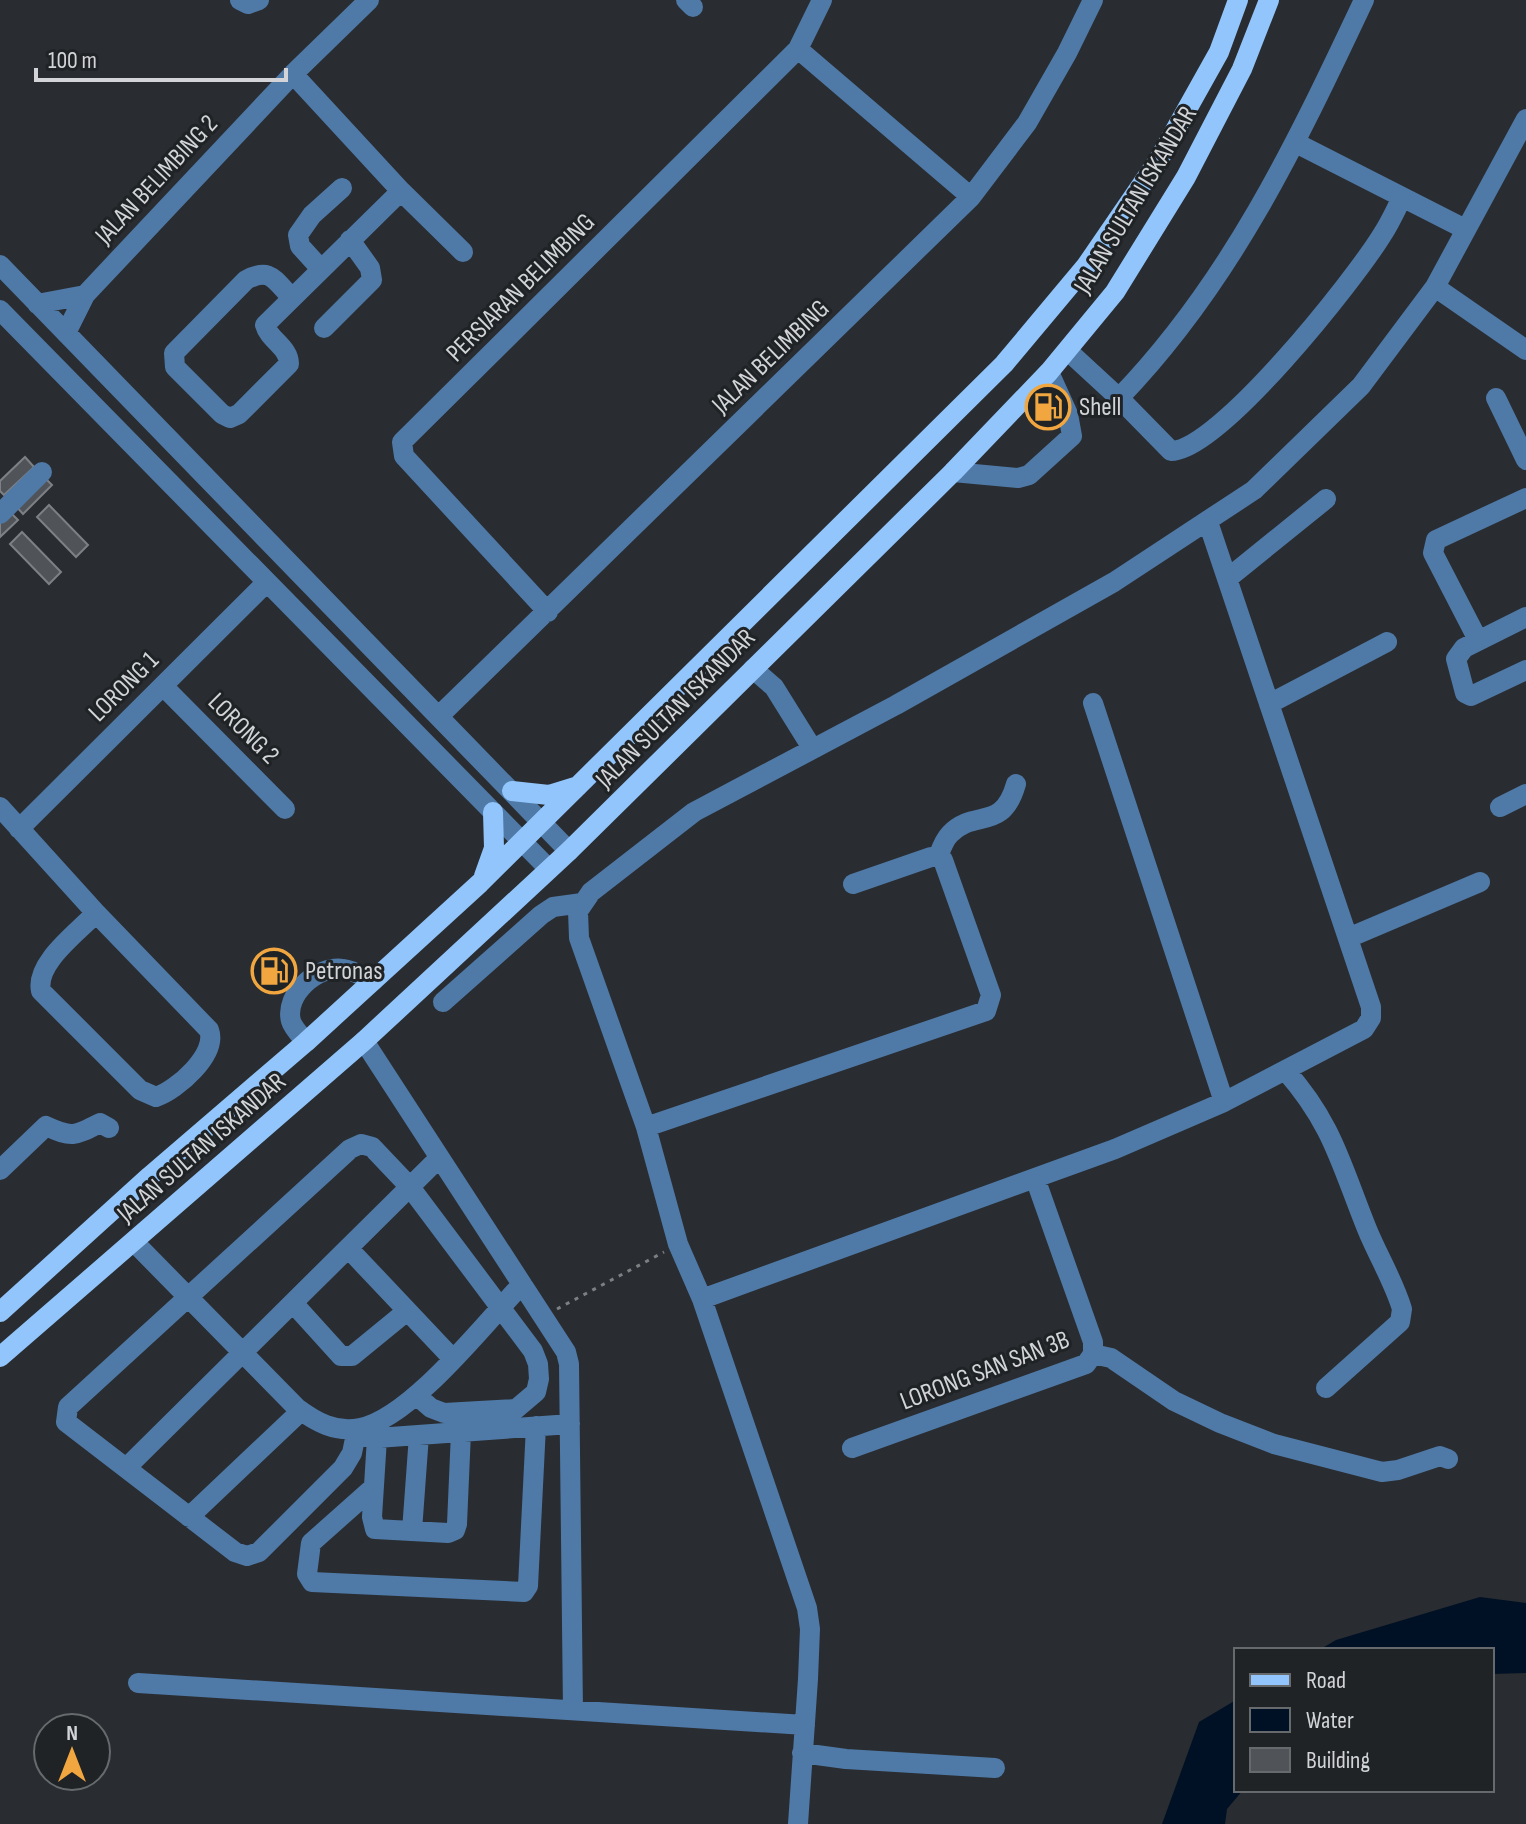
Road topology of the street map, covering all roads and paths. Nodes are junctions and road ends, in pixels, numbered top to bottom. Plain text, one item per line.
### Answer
1 (240, 0) edge
2 (259, 0) edge
3 (369, 0) edge
4 (822, 0) edge
5 (1093, 0) edge
6 (1238, 0) edge
7 (1269, 0) edge
8 (1364, 0) edge
9 (798, 49) junction
10 (293, 74) junction
11 (1526, 119) edge
12 (1296, 143) junction
13 (342, 188) dead end
14 (401, 191) junction
15 (971, 197) junction
16 (1402, 197) junction
17 (1465, 229) junction
18 (350, 240) junction
19 (463, 252) dead end
20 (0, 265) edge
21 (320, 268) junction
22 (1435, 287) junction
23 (85, 295) junction
24 (292, 298) junction
25 (37, 304) junction
26 (0, 310) edge
27 (324, 328) dead end
28 (9, 332) edge
29 (66, 333) junction
30 (1526, 350) edge
31 (1068, 351) junction
32 (1049, 372) junction
33 (1119, 398) junction
34 (1496, 398) dead end
35 (1526, 460) edge
36 (42, 472) dead end
37 (953, 472) junction
38 (1526, 498) edge
39 (1326, 499) dead end
40 (0, 514) edge
41 (1208, 522) junction
42 (1227, 579) junction
43 (266, 583) junction
44 (548, 612) junction
45 (1526, 617) edge
46 (1478, 640) junction
47 (1387, 642) dead end
48 (753, 669) junction
49 (1526, 670) edge
50 (163, 686) junction
51 (1093, 703) dead end
52 (1269, 704) junction
53 (440, 715) junction
54 (812, 748) junction
55 (582, 784) junction
56 (1016, 784) dead end
57 (512, 791) junction
58 (1526, 794) edge
59 (0, 807) edge
60 (1500, 807) dead end
61 (285, 809) dead end
62 (493, 812) junction
63 (544, 823) junction
64 (19, 829) junction
65 (523, 842) junction
66 (569, 851) junction
67 (938, 857) junction
68 (549, 869) junction
69 (1480, 882) dead end
70 (480, 883) junction
71 (853, 884) dead end
72 (582, 903) junction
73 (96, 913) junction
74 (1348, 938) junction
75 (373, 981) junction
76 (443, 1002) dead end
77 (364, 1041) junction
78 (306, 1042) junction
79 (1285, 1070) junction
80 (1224, 1102) junction
81 (646, 1127) junction
82 (109, 1128) dead end
83 (439, 1158) junction
84 (0, 1170) edge
85 (1035, 1178) junction
86 (410, 1187) junction
87 (134, 1242) junction
88 (678, 1244) junction
89 (348, 1248) junction
90 (522, 1284) junction
91 (190, 1298) junction
92 (702, 1299) junction
93 (293, 1303) junction
94 (500, 1307) junction
95 (407, 1311) junction
96 (0, 1312) edge
97 (543, 1316) junction
98 (243, 1351) junction
99 (1093, 1354) junction
100 (0, 1357) edge
101 (452, 1358) junction
102 (1326, 1388) dead end
103 (416, 1395) junction
104 (301, 1411) junction
105 (570, 1424) junction
106 (536, 1426) junction
107 (357, 1429) junction
108 (461, 1432) junction
109 (419, 1435) junction
110 (377, 1438) junction
111 (852, 1448) dead end
112 (1448, 1459) dead end
113 (126, 1468) junction
114 (374, 1487) junction
115 (189, 1517) junction
116 (412, 1531) junction
117 (138, 1683) dead end
118 (573, 1711) junction
119 (805, 1725) junction
120 (802, 1753) junction
121 (995, 1768) dead end
122 (798, 1824) edge

1 - 2 street
3 - 10 street, JALAN BELIMBING 2
4 - 9 street, PERSIARAN BELIMBING
5 - 15 street, JALAN BELIMBING
6 - 55 main road, JALAN SULTAN ISKANDAR
7 - 31 main road, JALAN SULTAN ISKANDAR
8 - 12 street
9 - 15 street
9 - 44 street, PERSIARAN BELIMBING
10 - 14 street
10 - 23 street, JALAN BELIMBING 2
11 - 17 street
12 - 16 street
12 - 33 street
13 - 21 street
14 - 18 street
14 - 19 street
15 - 44 street, JALAN BELIMBING
16 - 17 street
16 - 33 street
17 - 22 street
18 - 21 street
18 - 27 street
20 - 25 street
21 - 24 street
22 - 30 street
22 - 41 street
23 - 25 street
23 - 29 street, JALAN BELIMBING 2
24 - 24 street
25 - 29 street
26 - 28 street
28 - 43 street
29 - 53 street
31 - 32 main road, JALAN SULTAN ISKANDAR
31 - 33 street
32 - 37 main road, JALAN SULTAN ISKANDAR
32 - 37 street
34 - 35 street
36 - 40 street
37 - 48 main road, JALAN SULTAN ISKANDAR
38 - 46 street
39 - 42 street
41 - 42 street
41 - 54 street
42 - 52 street
43 - 50 street, LORONG 1
43 - 62 street
44 - 53 street, JALAN BELIMBING
45 - 46 street
46 - 49 street
47 - 52 street
48 - 54 street
48 - 66 main road, JALAN SULTAN ISKANDAR
50 - 61 street, LORONG 2
50 - 64 street, LORONG 1
51 - 80 street
52 - 74 street
53 - 57 street
54 - 72 street
55 - 57 main road
55 - 63 main road, JALAN SULTAN ISKANDAR
56 - 67 street
57 - 63 street
58 - 60 street
59 - 64 street
62 - 65 street
62 - 70 main road
63 - 65 main road, JALAN SULTAN ISKANDAR
63 - 66 street
64 - 73 street
65 - 68 street
65 - 70 main road, JALAN SULTAN ISKANDAR
66 - 68 main road, JALAN SULTAN ISKANDAR
67 - 71 street
67 - 81 street
68 - 77 main road, JALAN SULTAN ISKANDAR
69 - 74 street
70 - 75 main road, JALAN SULTAN ISKANDAR
72 - 76 street
72 - 81 street
73 - 73 street
74 - 79 street
75 - 78 main road, JALAN SULTAN ISKANDAR
75 - 78 street
77 - 83 street
77 - 87 main road, JALAN SULTAN ISKANDAR
78 - 96 main road, JALAN SULTAN ISKANDAR
79 - 80 street
79 - 102 street
80 - 85 street
81 - 88 street
82 - 84 street
83 - 86 street
83 - 90 street
85 - 92 street
85 - 99 street, LORONG SAN SAN 3B
86 - 89 street
86 - 91 street
86 - 94 street
87 - 91 street
87 - 100 main road, JALAN SULTAN ISKANDAR
88 - 92 street
88 - 97 path
89 - 93 street
89 - 95 street
90 - 94 street
90 - 97 street
91 - 98 street
91 - 113 street
92 - 119 street
93 - 95 street
93 - 98 street
94 - 101 street
94 - 103 street
95 - 101 street
97 - 105 street
98 - 104 street
98 - 113 street
99 - 111 street, LORONG SAN SAN 3B
99 - 112 street
101 - 103 street
103 - 107 street
104 - 107 street
104 - 115 street
105 - 106 street
105 - 118 street
106 - 108 street
106 - 114 street
107 - 110 street
107 - 115 street
108 - 109 street
108 - 116 street
109 - 110 street
109 - 116 street
110 - 114 street
113 - 115 street
114 - 116 street
117 - 118 street
118 - 119 street
119 - 120 street
120 - 121 street
120 - 122 street

